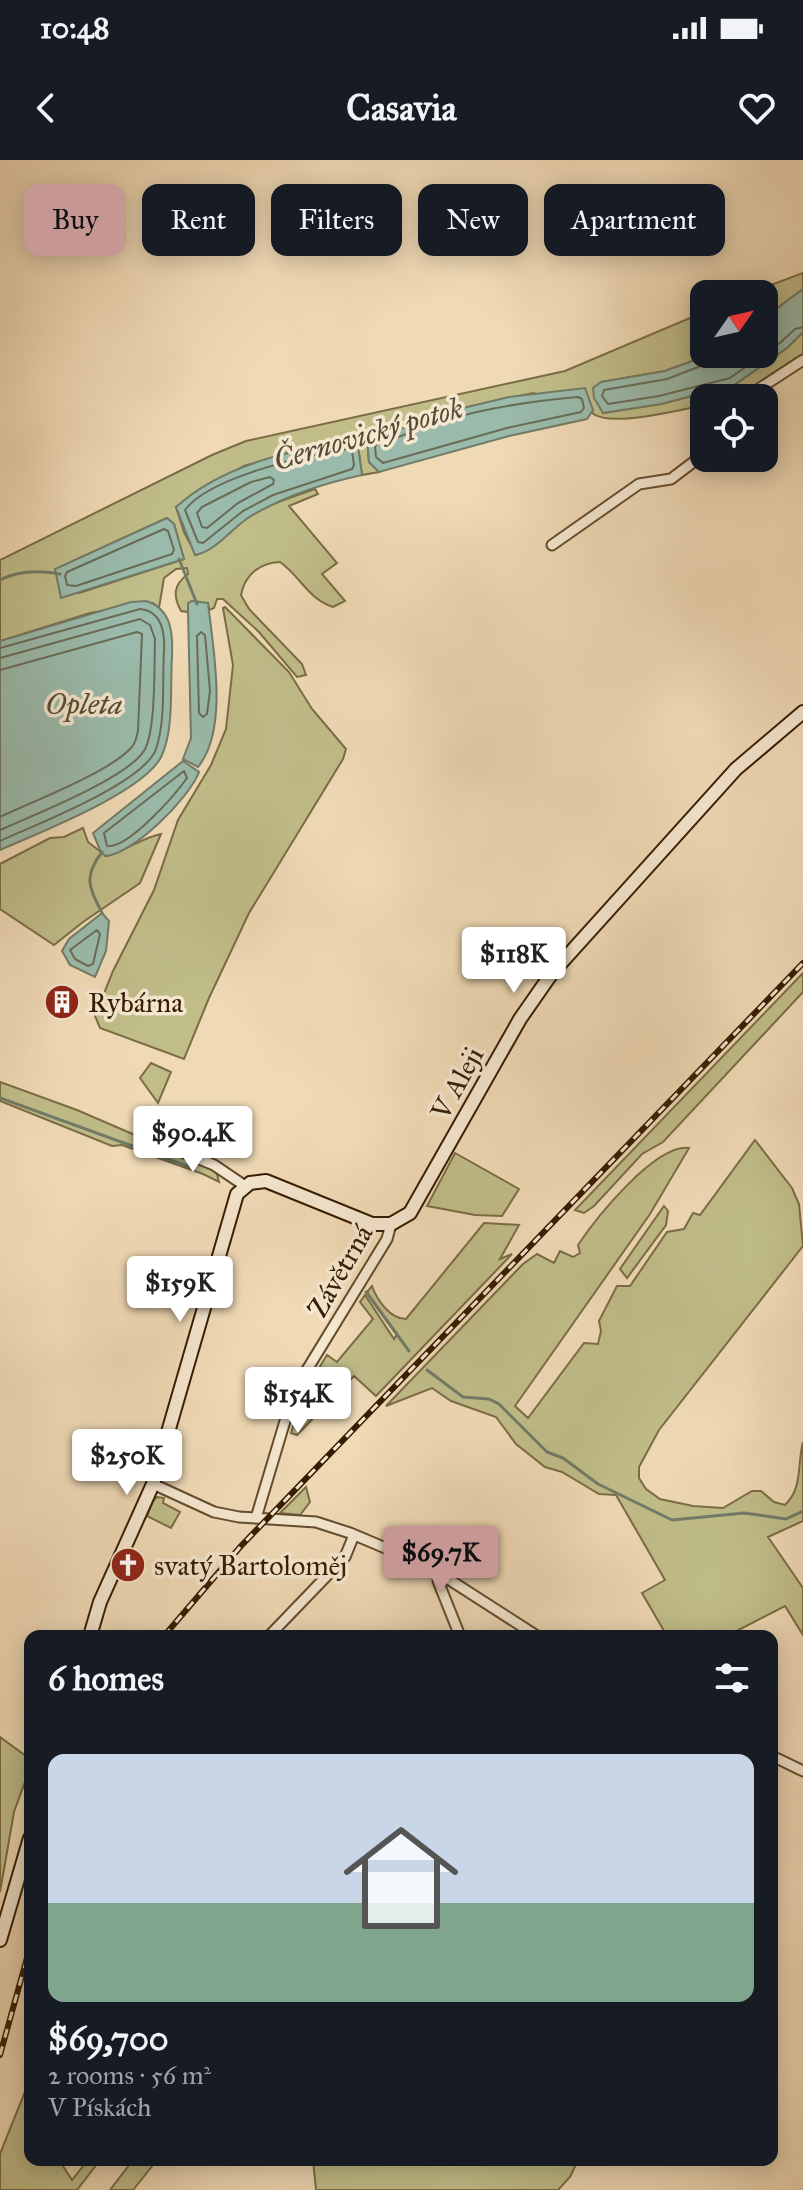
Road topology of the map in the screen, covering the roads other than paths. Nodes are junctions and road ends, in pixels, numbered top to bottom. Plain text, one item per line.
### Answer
1 (803, 360) edge
2 (766, 384) edge
3 (690, 465) edge
4 (552, 545) dead end
5 (803, 712) edge
6 (190, 1155) dead end
7 (245, 1186) junction
8 (391, 1224) junction
9 (153, 1484) junction
10 (256, 1518) junction
11 (354, 1535) junction
12 (442, 1574) junction
13 (92, 1630) edge
14 (275, 1630) edge
15 (458, 1630) edge
16 (528, 1630) edge
17 (778, 1759) edge
18 (803, 1771) edge
19 (24, 1858) edge
20 (0, 1940) edge

1 - 2 street
3 - 4 street
5 - 8 street, V Aleji
6 - 7 street
7 - 8 street
7 - 9 street
8 - 10 street, Závětrná
9 - 10 street
9 - 13 street
10 - 11 street
11 - 12 street
11 - 14 street
12 - 15 street
12 - 16 street
17 - 18 street
19 - 20 street

